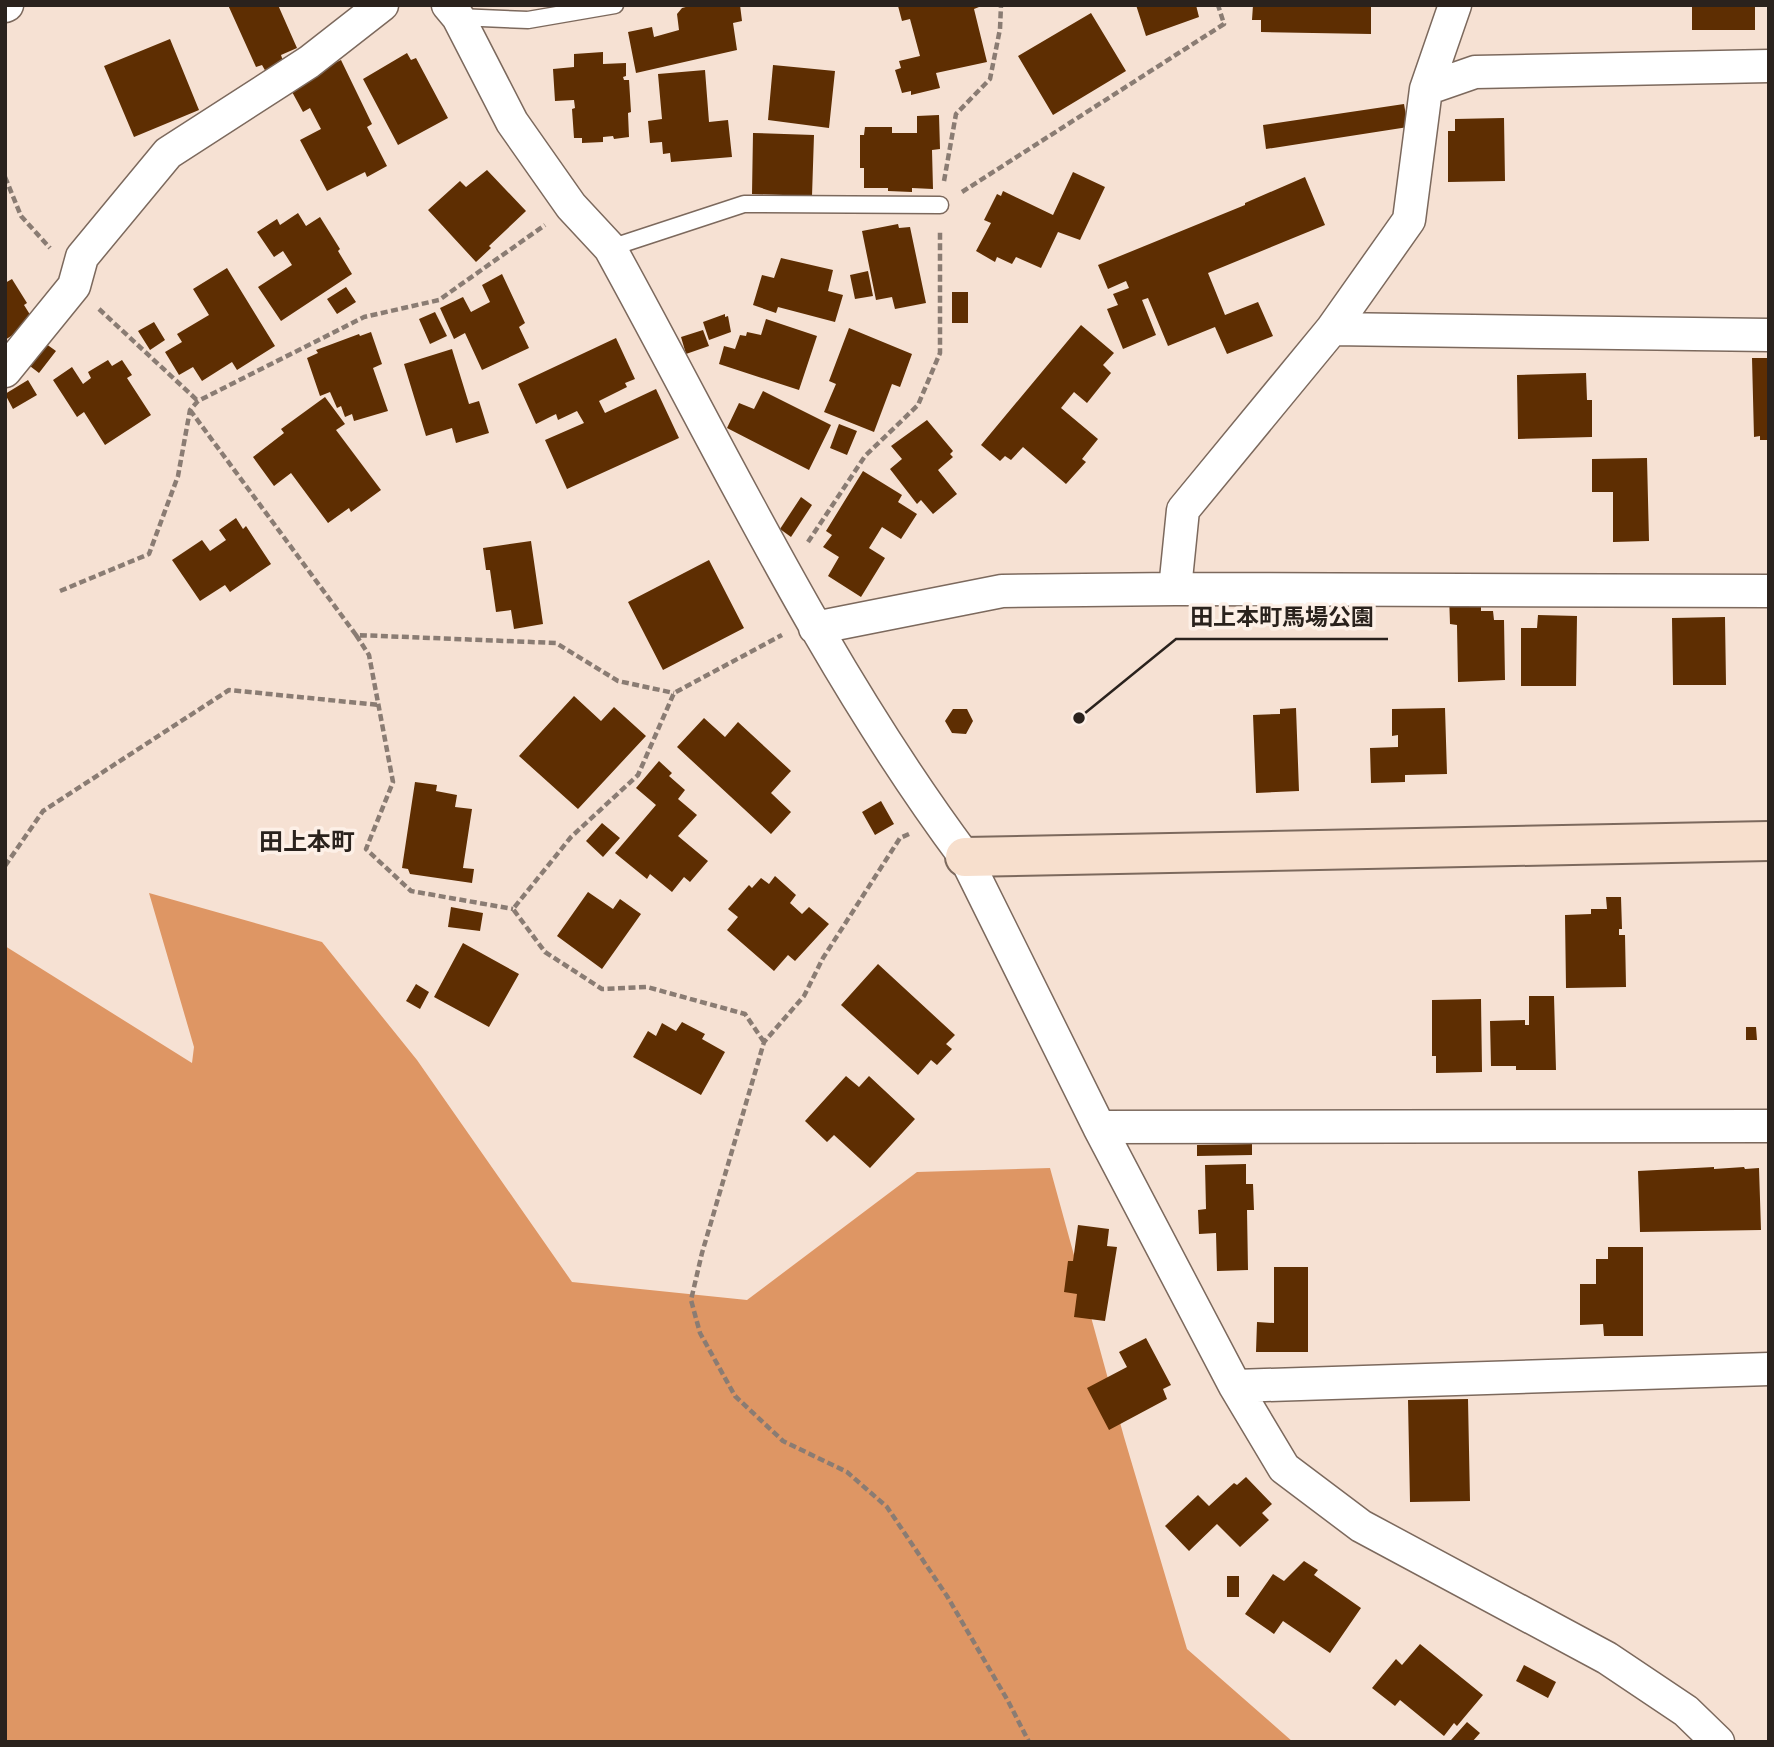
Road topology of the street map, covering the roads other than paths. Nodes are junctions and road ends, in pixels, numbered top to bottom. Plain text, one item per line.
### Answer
1 (382, 5) edge
2 (615, 5) edge
3 (1455, 5) edge
4 (453, 11) edge
5 (1769, 66) edge
6 (1426, 89) junction
7 (940, 205) road end
8 (610, 248) junction
9 (1332, 329) junction
10 (1769, 335) edge
11 (5, 371) edge
12 (1175, 589) junction
13 (1769, 591) edge
14 (815, 628) junction
15 (1769, 841) edge
16 (965, 857) junction
17 (1769, 1126) edge
18 (1098, 1127) junction
19 (1769, 1369) edge
20 (1234, 1386) junction
21 (1718, 1742) edge

1 - 11 street
2 - 4 lane
3 - 6 street
4 - 8 street
5 - 6 street
6 - 9 street
7 - 8 lane
8 - 14 street
9 - 10 street
9 - 12 street
12 - 13 street
12 - 14 street
14 - 16 street
15 - 16 street
16 - 18 street
17 - 18 street
18 - 20 street
19 - 20 street
20 - 21 street

